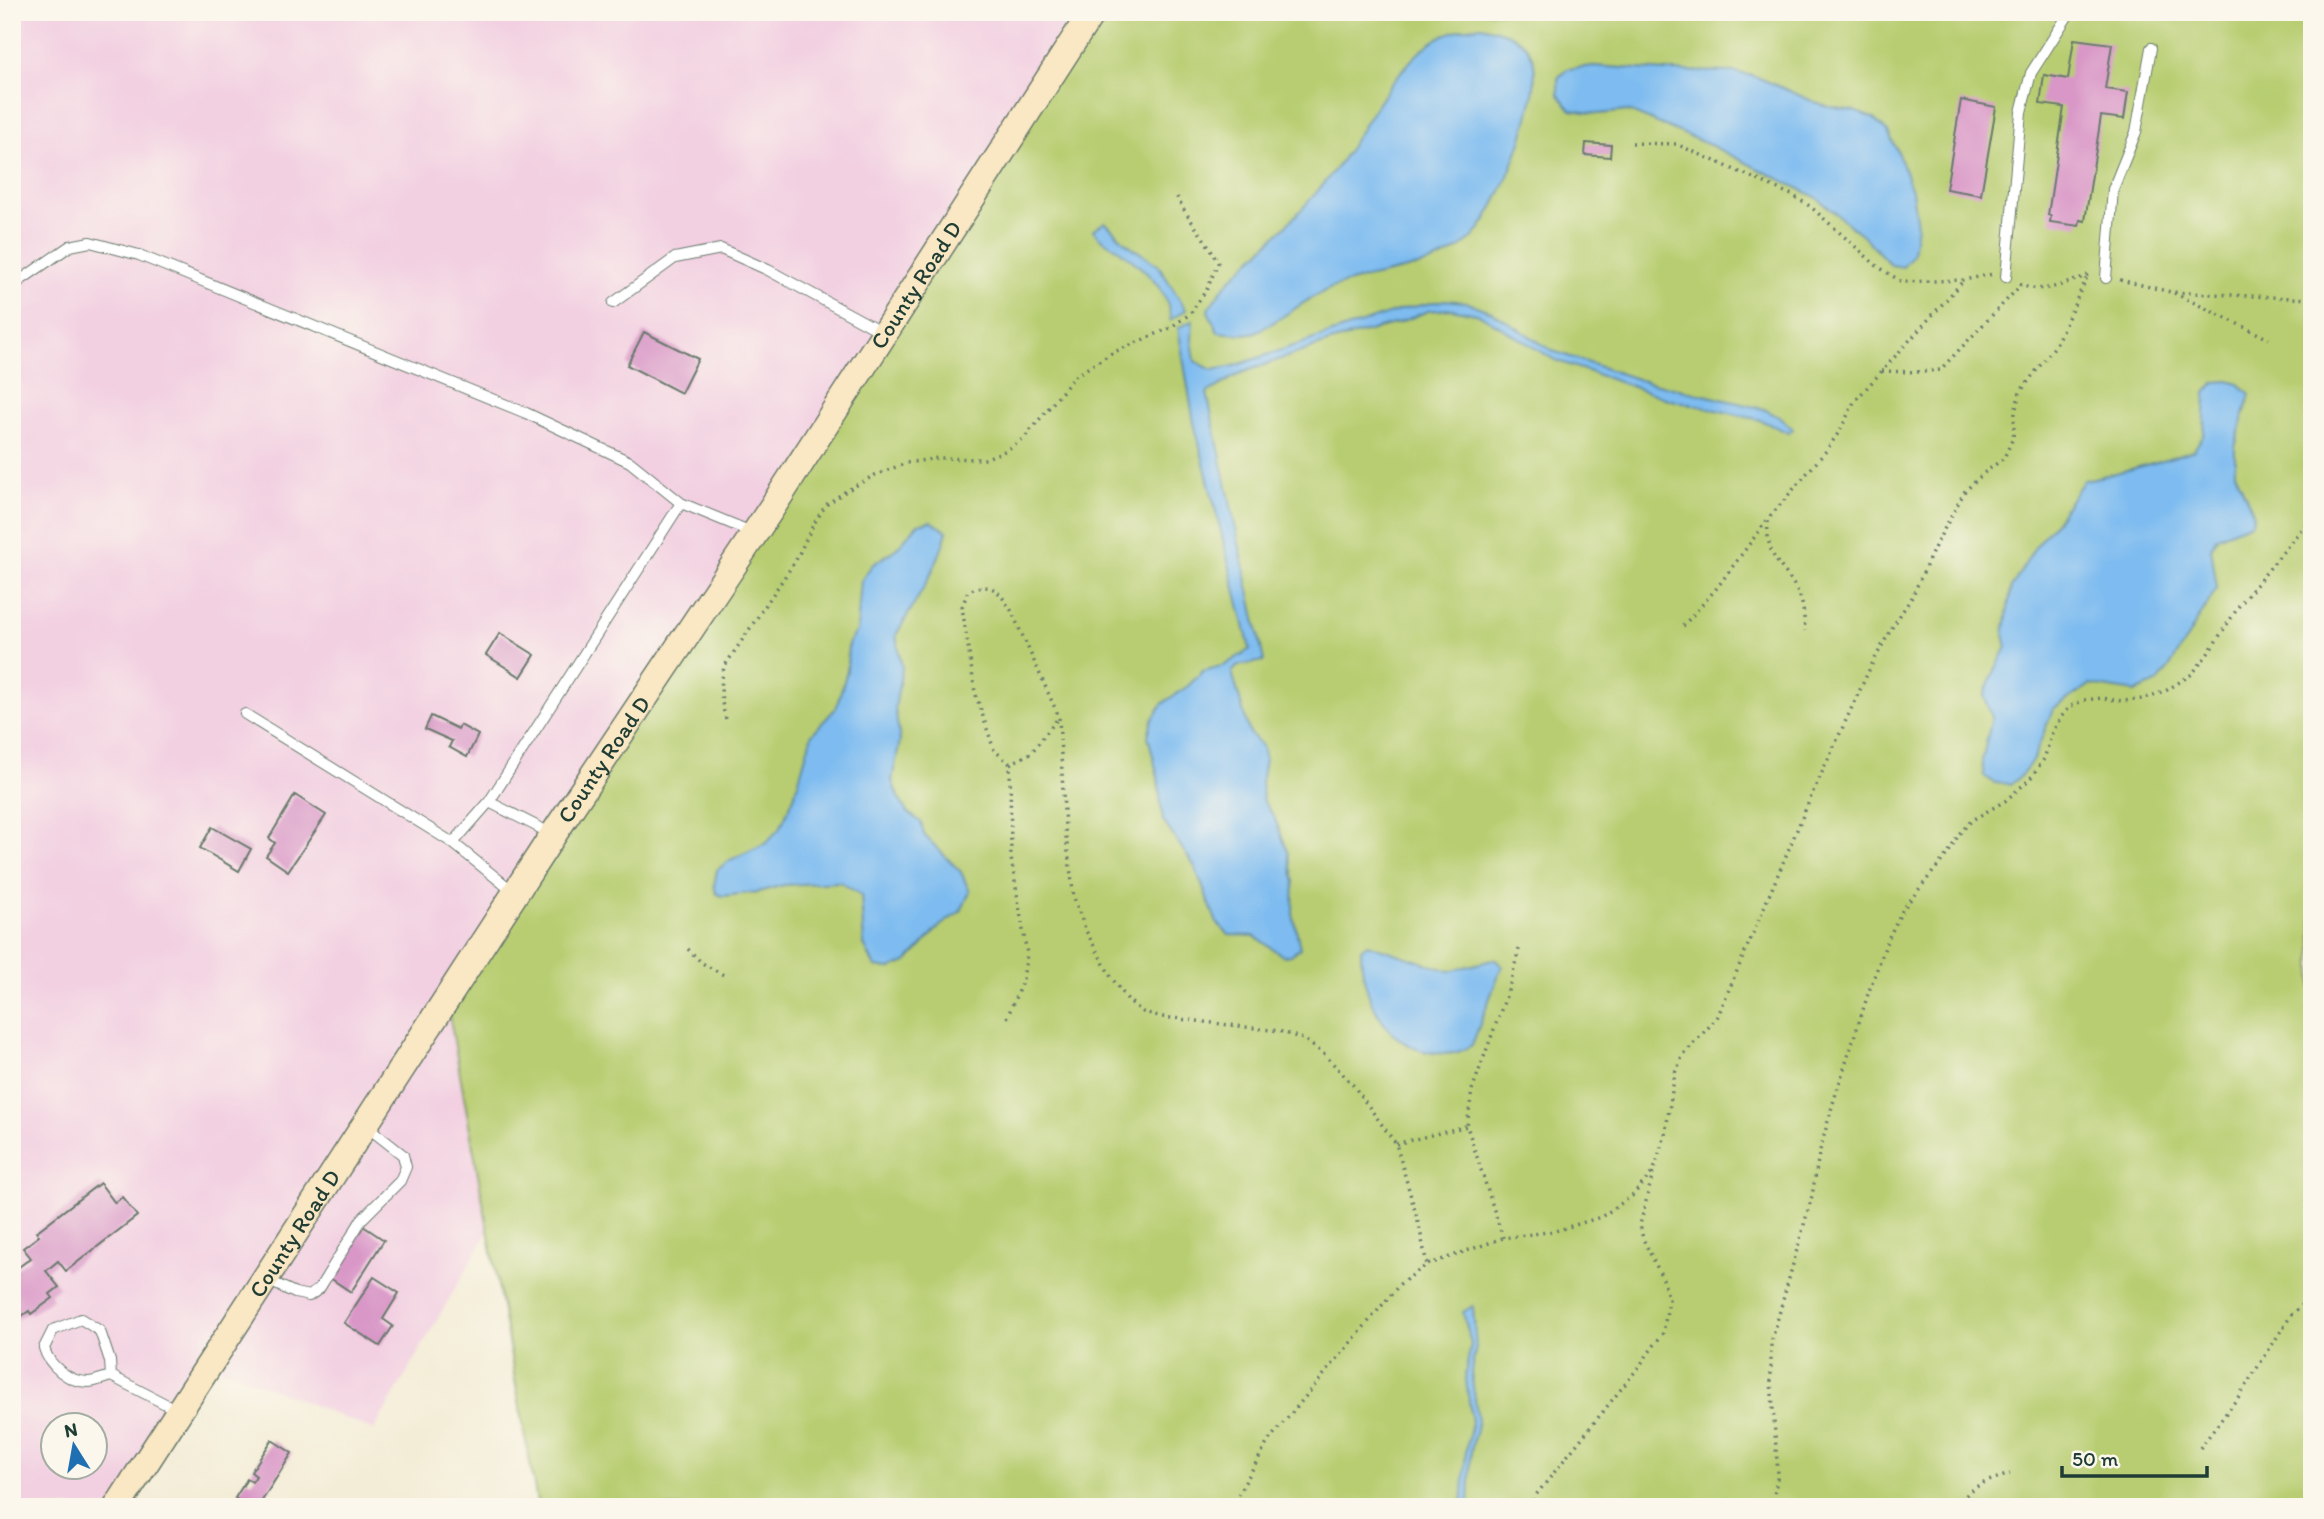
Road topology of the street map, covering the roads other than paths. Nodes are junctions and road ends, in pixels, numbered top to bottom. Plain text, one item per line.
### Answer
1 (1092, 12) edge
2 (2070, 12) edge
3 (2151, 48) dead end
4 (2006, 277) road end
5 (2106, 278) road end
6 (12, 286) edge
7 (613, 303) dead end
8 (884, 333) junction
9 (681, 503) junction
10 (755, 533) junction
11 (245, 714) dead end
12 (489, 802) junction
13 (553, 835) junction
14 (453, 843) junction
15 (516, 893) junction
16 (365, 1125) junction
17 (264, 1279) junction
18 (111, 1376) junction
19 (180, 1412) junction
20 (117, 1507) edge

1 - 8 main road, County Road D
2 - 4 lane
3 - 5 lane
6 - 9 lane
7 - 8 lane
8 - 10 main road, County Road D
9 - 10 lane
9 - 12 lane
10 - 13 main road, County Road D
11 - 14 lane
12 - 13 lane
12 - 14 lane
13 - 15 main road, County Road D
14 - 15 lane
15 - 16 main road, County Road D
16 - 17 main road, County Road D
16 - 17 lane
17 - 19 main road, County Road D
18 - 18 lane
18 - 19 lane
19 - 20 main road, County Road D

